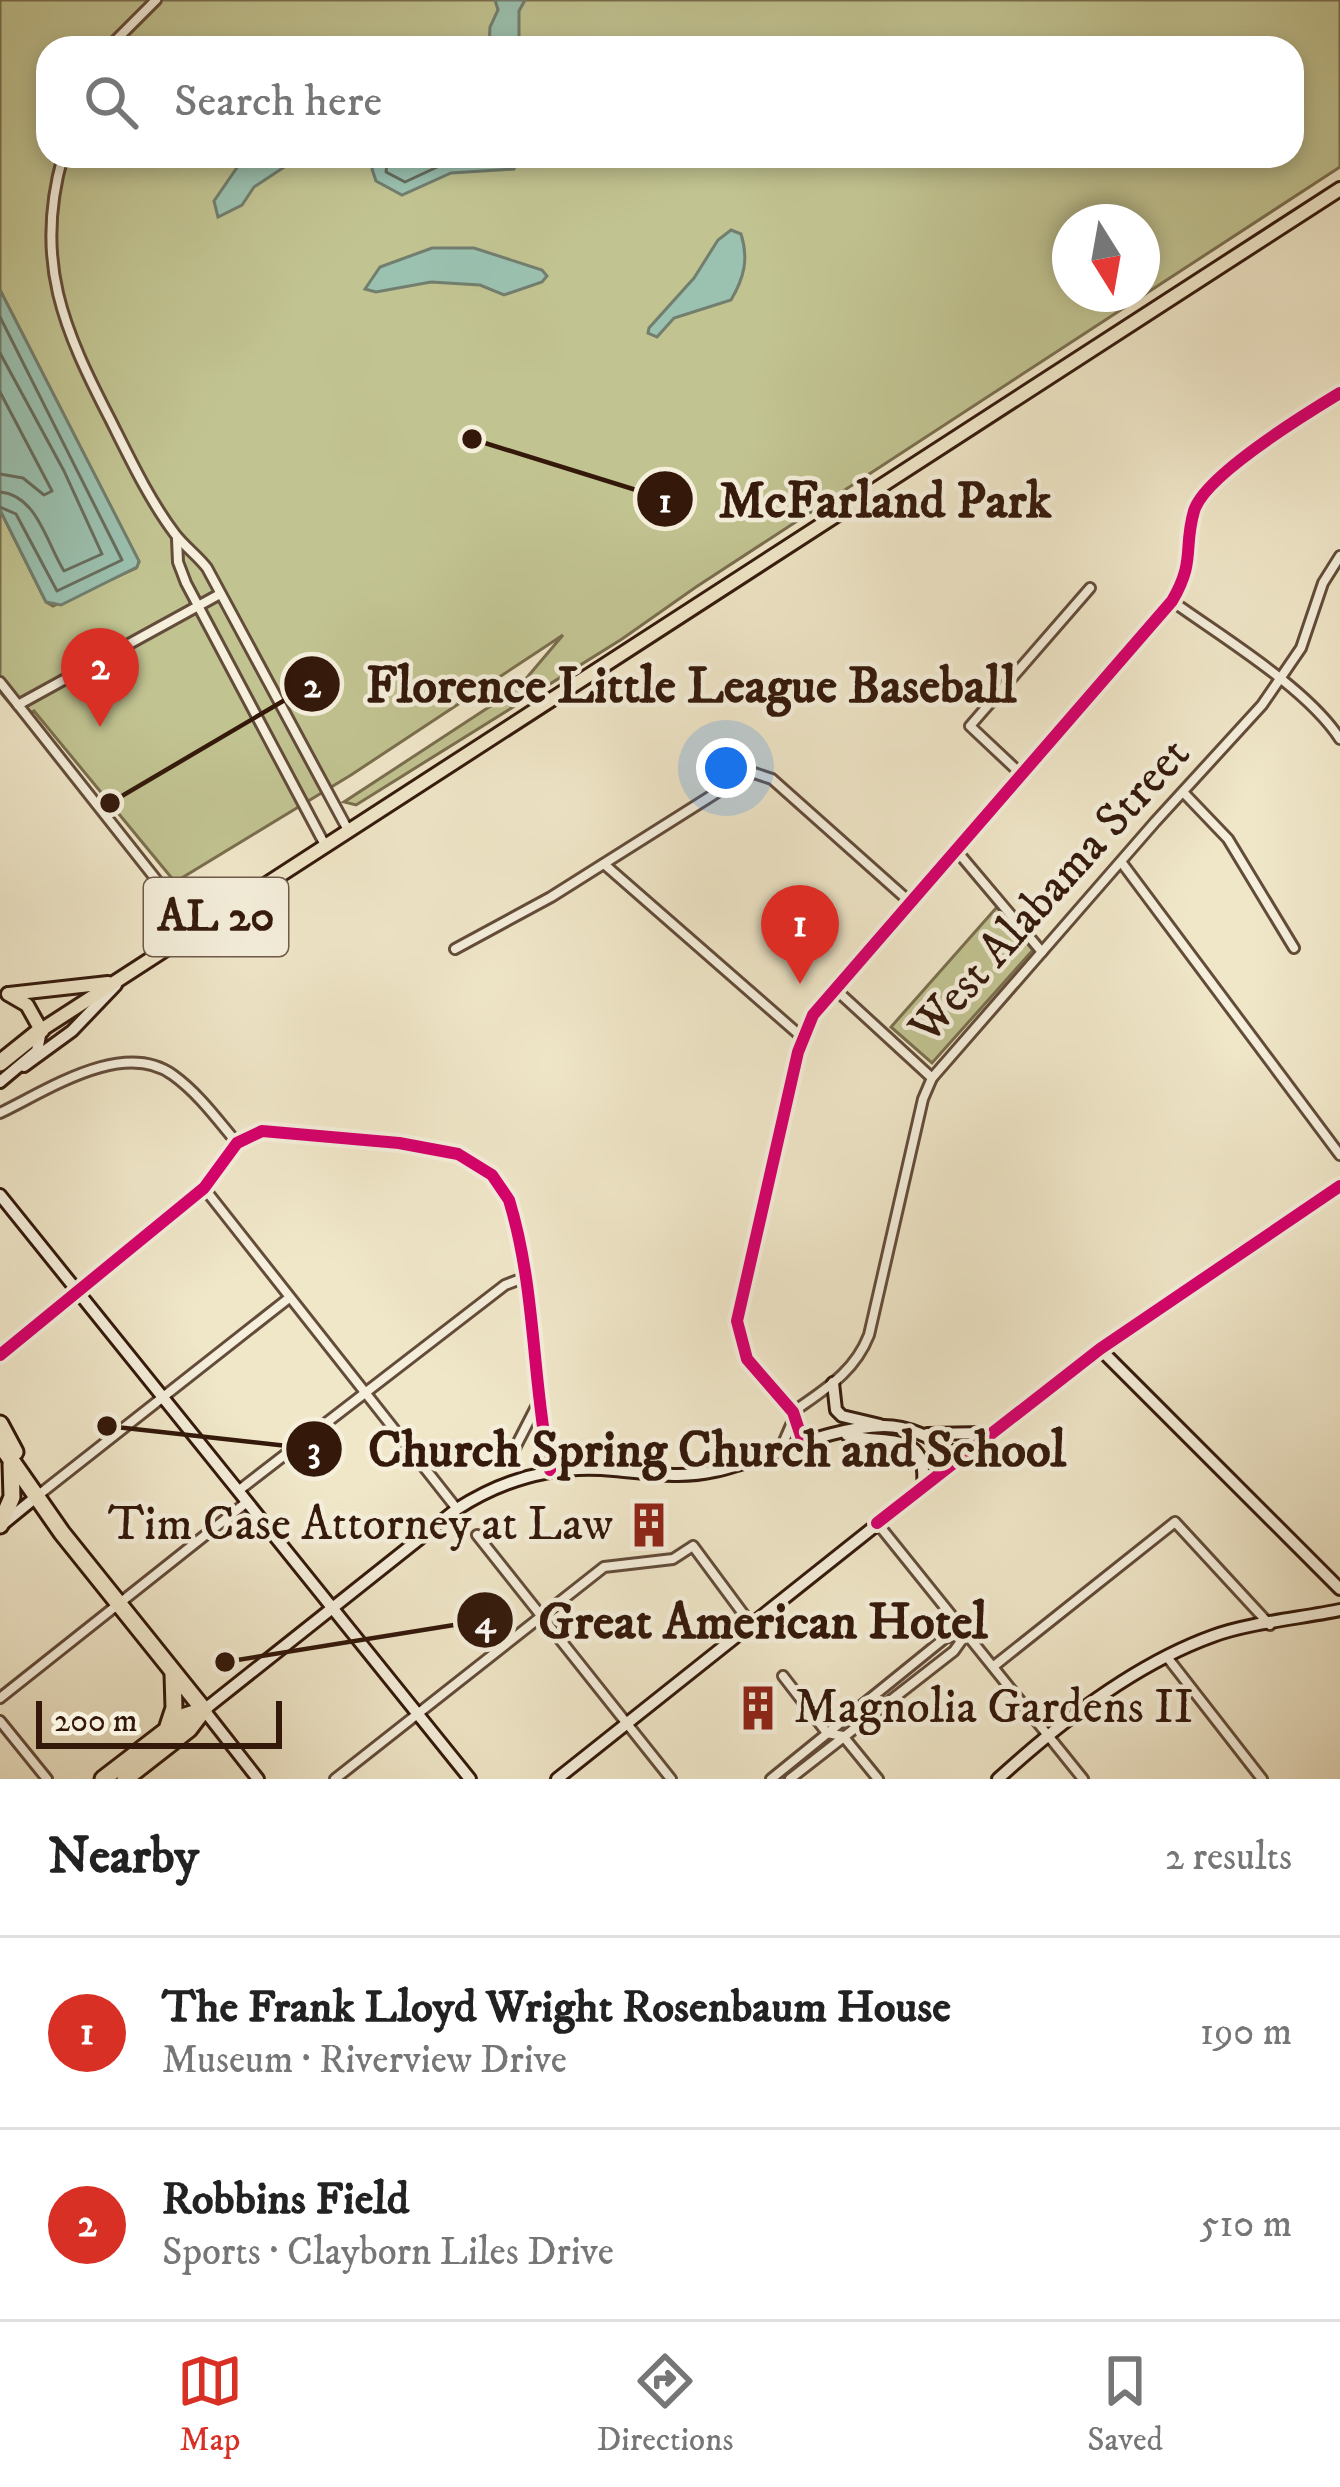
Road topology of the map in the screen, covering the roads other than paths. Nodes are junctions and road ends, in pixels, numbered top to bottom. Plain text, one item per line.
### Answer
1 (156, 0) edge
2 (120, 36) edge
3 (61, 168) edge
4 (1340, 189) edge
5 (1340, 393) edge
6 (177, 538) junction
7 (1340, 556) edge
8 (1090, 588) dead end
9 (220, 593) junction
10 (1172, 601) junction
11 (197, 606) junction
12 (1280, 680) junction
13 (0, 682) edge
14 (18, 705) junction
15 (1340, 739) edge
16 (1021, 774) junction
17 (1183, 792) junction
18 (348, 830) junction
19 (325, 845) junction
20 (956, 850) junction
21 (1122, 863) junction
22 (604, 864) junction
23 (910, 902) junction
24 (196, 930) junction
25 (1294, 948) dead end
26 (455, 949) dead end
27 (1042, 952) junction
28 (121, 981) junction
29 (834, 988) junction
30 (4, 994) edge
31 (41, 1030) junction
32 (803, 1038) junction
33 (0, 1058) edge
34 (24, 1066) junction
35 (932, 1078) junction
36 (0, 1082) edge
37 (0, 1113) edge
38 (237, 1143) junction
39 (1340, 1155) edge
40 (1340, 1186) edge
41 (204, 1188) junction
42 (0, 1195) edge
43 (526, 1277) junction
44 (78, 1292) junction
45 (289, 1298) junction
46 (1100, 1348) junction
47 (0, 1355) edge
48 (833, 1382) junction
49 (364, 1394) junction
50 (163, 1397) junction
51 (537, 1406) junction
52 (794, 1414) junction
53 (0, 1424) edge
54 (884, 1426) junction
55 (989, 1432) junction
56 (920, 1433) junction
57 (844, 1434) junction
58 (0, 1444) edge
59 (804, 1444) junction
60 (515, 1448) dead end
61 (778, 1452) junction
62 (958, 1457) junction
63 (15, 1468) junction
64 (550, 1470) junction
65 (923, 1485) junction
66 (36, 1497) junction
67 (243, 1497) junction
68 (457, 1509) junction
69 (877, 1522) junction
70 (0, 1526) edge
71 (477, 1535) dead end
72 (1340, 1589) edge
73 (120, 1605) junction
74 (332, 1609) junction
75 (1340, 1610) edge
76 (542, 1615) junction
77 (750, 1623) junction
78 (1270, 1625) junction
79 (967, 1633) junction
80 (1167, 1657) junction
81 (994, 1666) junction
82 (172, 1671) junction
83 (783, 1676) dead end
84 (0, 1698) edge
85 (204, 1710) junction
86 (418, 1714) junction
87 (0, 1720) edge
88 (627, 1723) junction
89 (164, 1732) junction
90 (827, 1733) junction
91 (1047, 1734) junction
92 (843, 1736) junction
93 (46, 1779) edge
94 (103, 1779) edge
95 (125, 1779) edge
96 (258, 1779) edge
97 (335, 1779) edge
98 (470, 1779) edge
99 (557, 1779) edge
100 (671, 1779) edge
101 (771, 1779) edge
102 (790, 1779) edge
103 (878, 1779) edge
104 (998, 1779) edge
105 (1083, 1779) edge
106 (1262, 1779) edge

1 - 2 street
3 - 6 street
4 - 18 main road, AL 20
5 - 10 street
6 - 9 street
6 - 11 street
7 - 12 street, West Alabama Street
8 - 16 street
9 - 11 street
9 - 18 street
10 - 12 street
10 - 16 street
11 - 14 street
11 - 19 street
12 - 15 street
12 - 17 street, West Alabama Street
13 - 14 street
14 - 24 street
16 - 20 street
17 - 21 street, West Alabama Street
17 - 25 street
18 - 19 main road, AL 20
19 - 24 main road, AL 20
20 - 23 street
20 - 27 street
21 - 27 street, West Alabama Street
21 - 39 street
22 - 23 street
22 - 26 street
22 - 32 street
23 - 29 street
24 - 28 main road, AL 20
27 - 35 street, West Alabama Street
28 - 30 main road
28 - 31 main road, AL 20
28 - 34 street
29 - 32 street
29 - 35 street
30 - 31 main road
31 - 33 highway
31 - 34 street
32 - 52 street
34 - 36 street
35 - 48 street, West Alabama Street
37 - 38 street
38 - 41 street
38 - 43 street
40 - 46 street
41 - 44 street
41 - 45 street
42 - 44 street
43 - 49 street
43 - 51 street
44 - 47 street
44 - 50 street
45 - 49 street
45 - 50 street
46 - 55 street
46 - 72 street
48 - 52 street, West Alabama Street
48 - 54 street
49 - 67 street
49 - 68 street
50 - 66 street
50 - 67 street
51 - 60 street
51 - 64 street
52 - 59 street
52 - 61 street
53 - 63 highway
54 - 56 street
54 - 57 street
55 - 56 street
55 - 62 street
56 - 62 street
57 - 59 street
57 - 65 street
58 - 63 highway
59 - 61 street
61 - 64 street
62 - 65 street
63 - 66 highway
63 - 70 highway
64 - 68 street
65 - 69 street
66 - 70 street
66 - 73 highway
67 - 73 street
67 - 74 street
68 - 74 street
69 - 77 street
69 - 79 street
71 - 76 street
73 - 82 highway
73 - 84 street
74 - 85 street
74 - 86 street
75 - 78 street
76 - 77 street
76 - 86 street
76 - 88 street
77 - 88 street
78 - 80 street
78 - 81 street
79 - 81 street
79 - 90 street
79 - 92 street
80 - 91 street
80 - 106 street
81 - 91 street
82 - 85 highway
82 - 89 highway
83 - 90 street
85 - 89 highway
85 - 95 highway
85 - 96 street
86 - 97 street
86 - 98 street
87 - 93 street
88 - 99 street
88 - 100 street
89 - 94 highway
90 - 92 street
90 - 101 street
91 - 104 street
91 - 105 street
92 - 102 street
92 - 103 street

